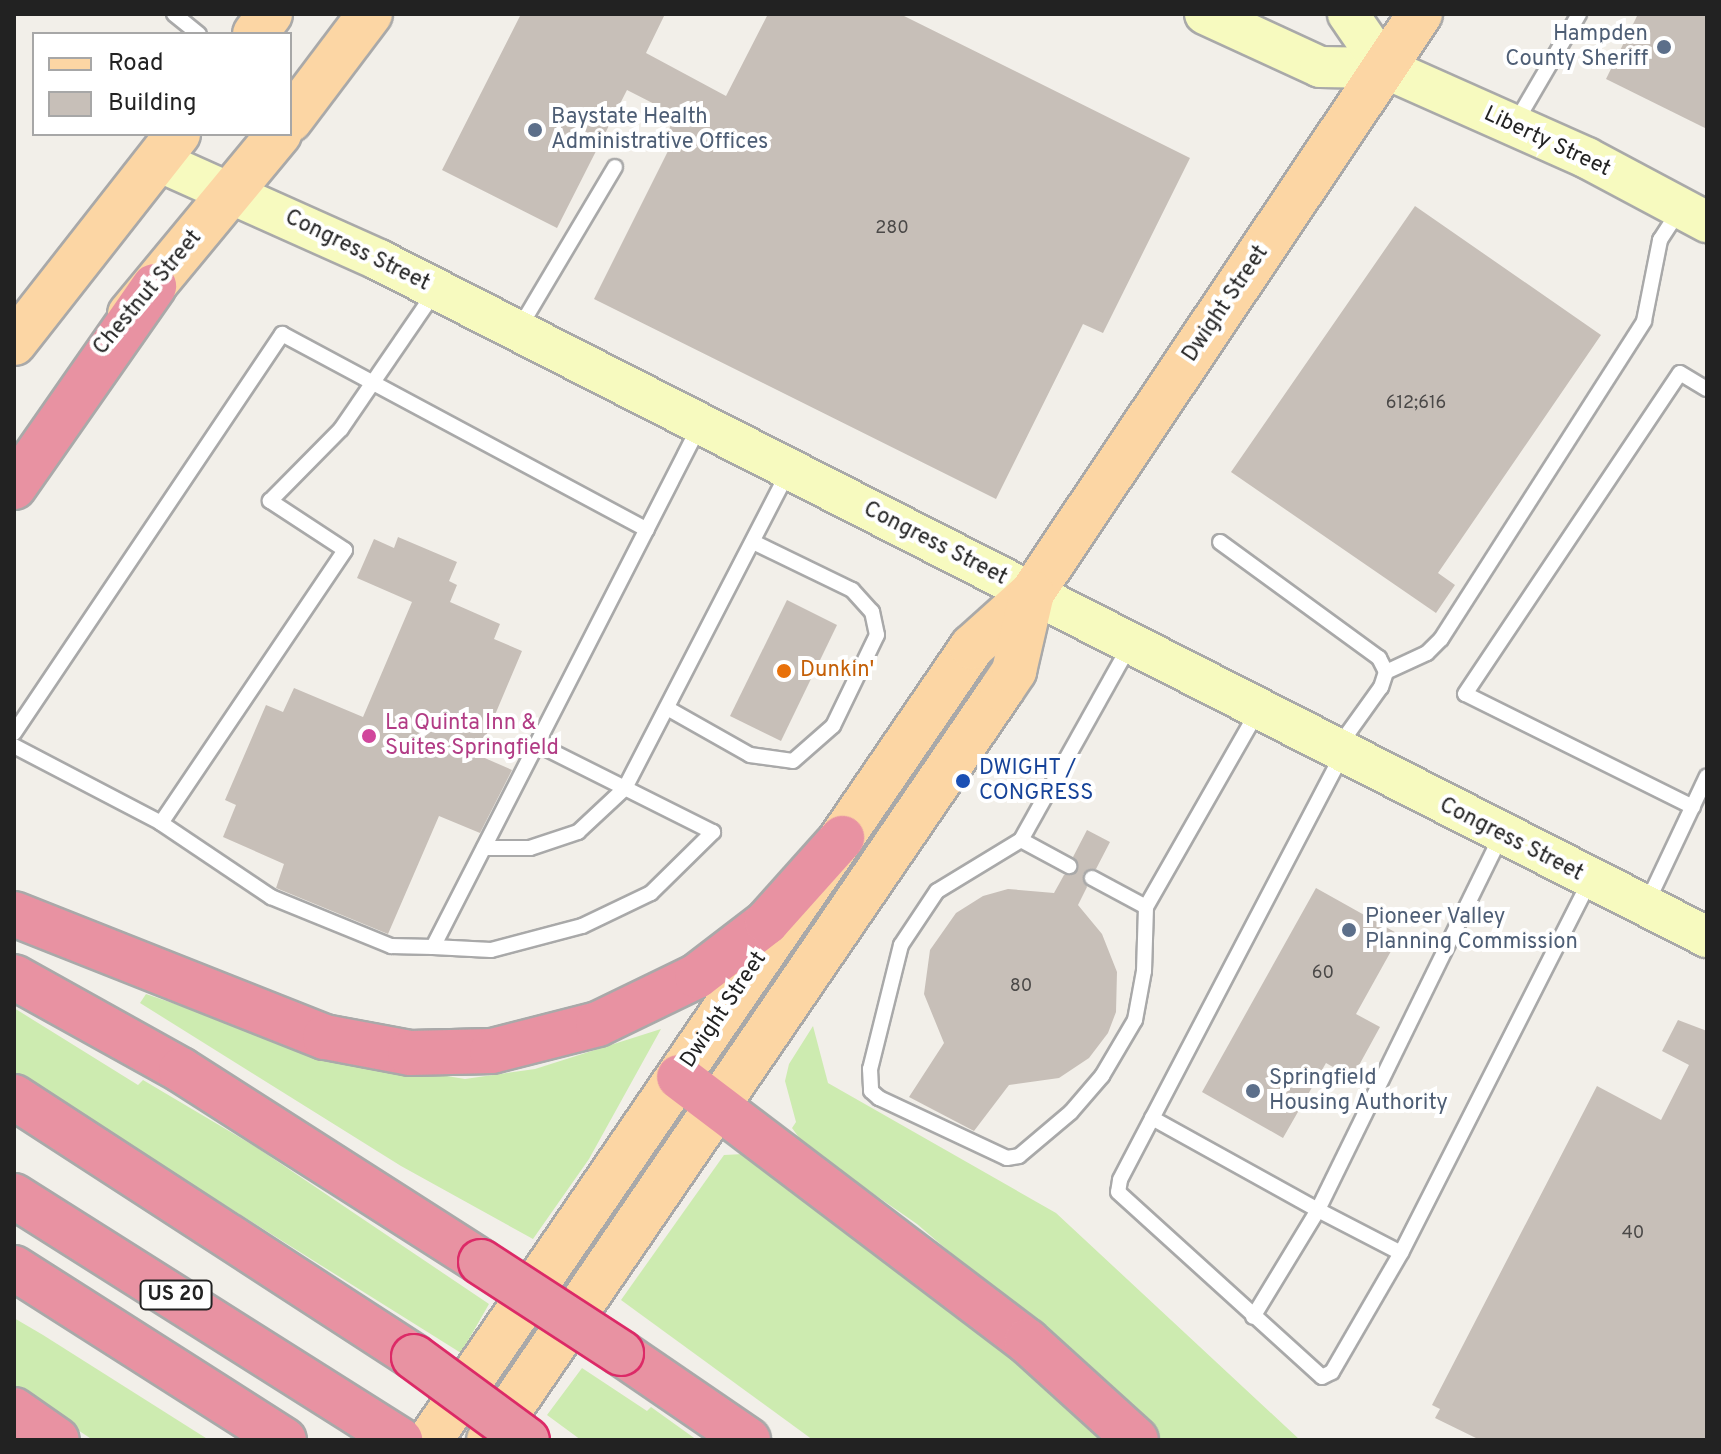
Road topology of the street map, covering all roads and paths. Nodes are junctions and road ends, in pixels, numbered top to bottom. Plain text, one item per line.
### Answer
1 (174, 14) edge
2 (270, 14) edge
3 (1205, 14) edge
4 (1348, 14) edge
5 (1420, 14) edge
6 (1579, 14) edge
7 (366, 24) edge
8 (196, 32) edge
9 (256, 32) edge
10 (1385, 68) junction
11 (292, 117) edge
12 (1514, 126) junction
13 (277, 136) edge
14 (168, 147) edge
15 (615, 167) dead end
16 (232, 192) junction
17 (1694, 215) edge
18 (154, 286) junction
19 (436, 290) junction
20 (517, 331) junction
21 (14, 343) edge
22 (376, 384) junction
23 (1707, 389) edge
24 (700, 424) junction
25 (14, 449) edge
26 (789, 470) junction
27 (14, 487) edge
28 (647, 530) junction
29 (753, 542) junction
30 (1220, 542) dead end
31 (1032, 593) junction
32 (1130, 644) junction
33 (1386, 672) junction
34 (667, 708) junction
35 (1258, 711) junction
36 (14, 733) edge
37 (537, 744) junction
38 (14, 746) edge
39 (1339, 753) junction
40 (1707, 776) edge
41 (625, 788) junction
42 (1693, 807) junction
43 (161, 823) junction
44 (1501, 836) junction
45 (842, 838) junction
46 (1021, 840) junction
47 (484, 848) junction
48 (1069, 866) dead end
49 (1092, 878) dead end
50 (1591, 880) junction
51 (1146, 907) junction
52 (1646, 907) junction
53 (14, 914) edge
54 (1707, 937) edge
55 (433, 947) junction
56 (14, 977) edge
57 (679, 1077) junction
58 (14, 1097) edge
59 (717, 1106) junction
60 (1152, 1118) junction
61 (14, 1196) edge
62 (1318, 1210) junction
63 (1401, 1253) junction
64 (14, 1268) edge
65 (1253, 1317) junction
66 (14, 1410) edge
67 (57, 1440) edge
68 (284, 1440) edge
69 (400, 1440) edge
70 (430, 1440) edge
71 (489, 1440) edge
72 (527, 1440) edge
73 (748, 1440) edge
74 (1136, 1440) edge

1 - 8 lane
2 - 9 main road
3 - 10 main road, Liberty Street
4 - 10 main road
5 - 10 main road, Dwight Street
6 - 12 lane
7 - 11 main road
10 - 12 main road, Liberty Street
10 - 31 main road, Dwight Street
12 - 17 main road, Liberty Street
13 - 16 main road, Chestnut Street
14 - 16 main road, Congress Street
14 - 21 main road
15 - 20 lane
16 - 18 main road, Chestnut Street
16 - 19 main road, Congress Street
17 - 33 lane
18 - 25 main road, Chestnut Street
18 - 27 highway
19 - 20 main road, Congress Street
19 - 22 lane
20 - 24 main road, Congress Street
22 - 28 lane
22 - 36 lane
22 - 43 lane
23 - 42 lane
24 - 26 main road, Congress Street
24 - 28 lane
26 - 29 lane
26 - 31 main road, Congress Street
28 - 37 lane
29 - 34 lane
29 - 34 lane
30 - 33 lane
31 - 32 main road, Congress Street
31 - 45 main road, Dwight Street
31 - 59 main road, Dwight Street
32 - 35 main road, Congress Street
32 - 46 lane
33 - 39 lane
34 - 41 lane
35 - 39 main road, Congress Street
35 - 51 lane
37 - 41 lane
37 - 47 lane
38 - 43 lane
39 - 44 main road, Congress Street
39 - 60 lane
40 - 42 lane
41 - 47 lane
41 - 55 lane
42 - 52 lane
43 - 55 lane
44 - 50 main road, Congress Street
44 - 62 lane
45 - 53 highway
45 - 57 main road, Dwight Street
46 - 48 lane
46 - 51 lane
47 - 55 lane
49 - 51 lane
50 - 52 main road, Congress Street
50 - 63 lane
52 - 54 main road, Congress Street
56 - 73 highway, bridge
57 - 59 highway
57 - 70 main road, Dwight Street
58 - 72 highway, bridge
59 - 71 main road, Dwight Street
59 - 74 highway
60 - 62 lane
60 - 65 lane
61 - 69 highway, US 20
62 - 63 lane
62 - 65 lane
63 - 65 lane
64 - 68 highway, US 20
66 - 67 highway

